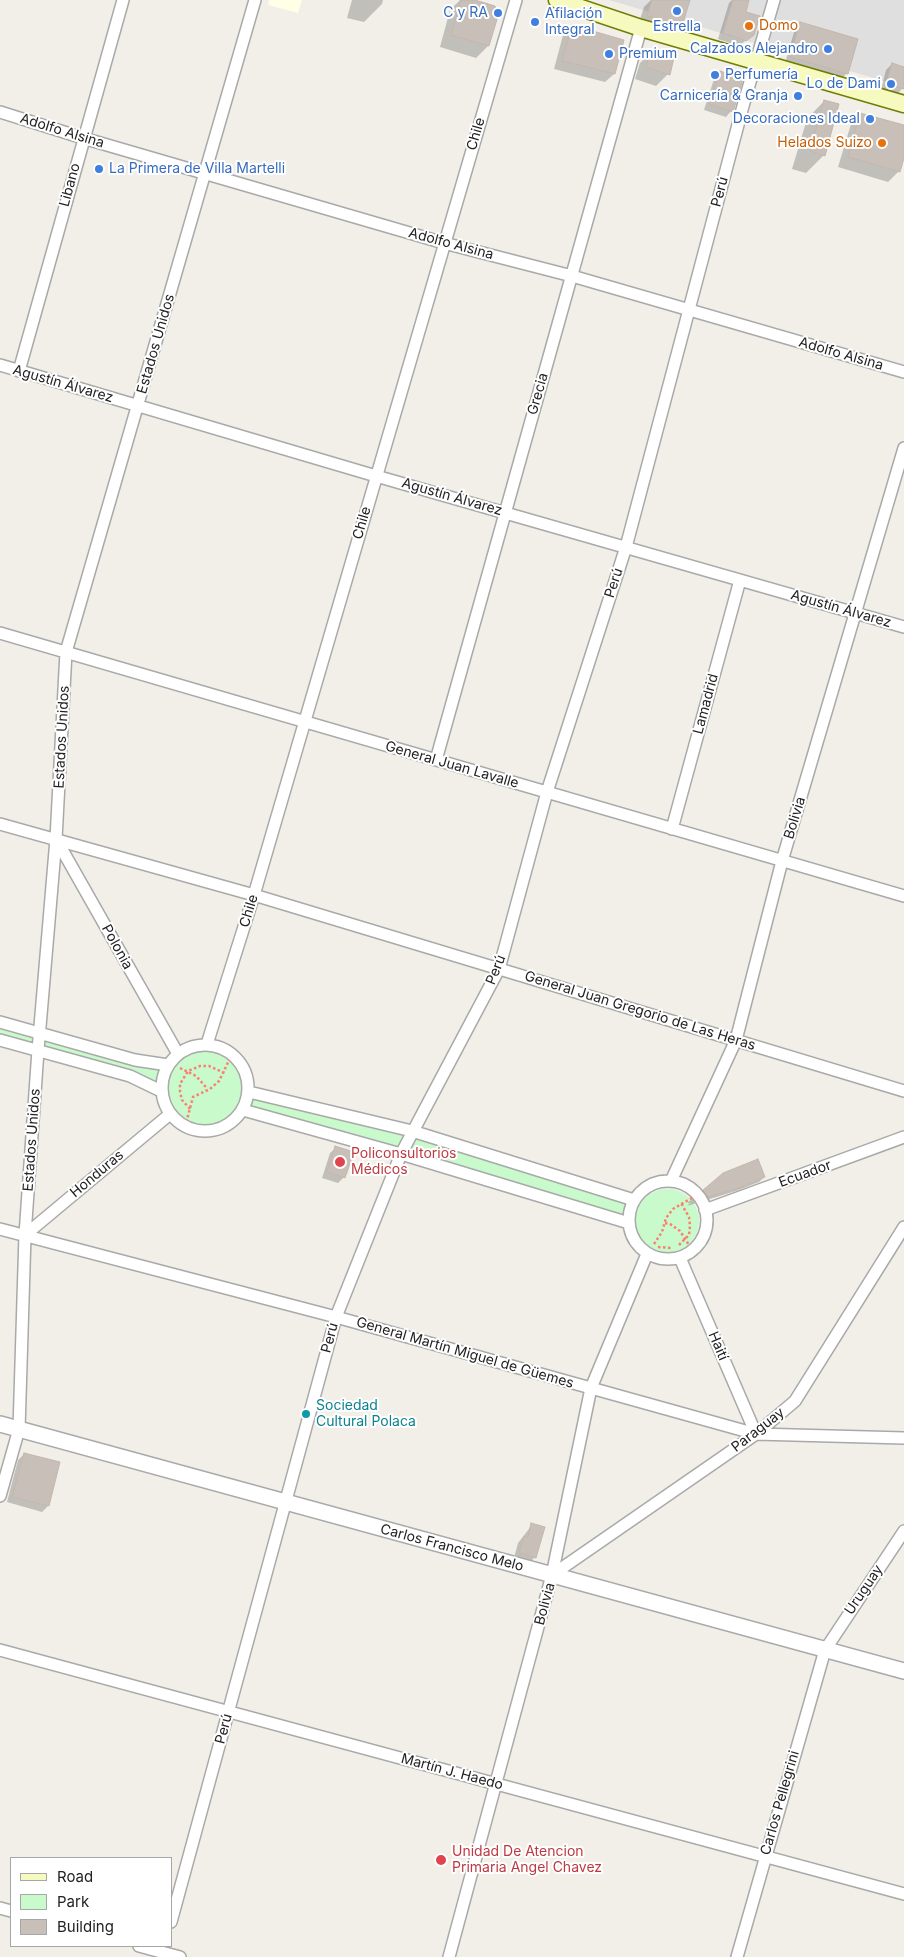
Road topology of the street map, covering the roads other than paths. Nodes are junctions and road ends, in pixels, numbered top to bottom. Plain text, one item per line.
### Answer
1 (123, 0) edge
2 (255, 0) edge
3 (516, 0) edge
4 (557, 0) edge
5 (774, 0) edge
6 (641, 28) junction
7 (757, 61) junction
8 (904, 104) edge
9 (0, 112) edge
10 (83, 138) junction
11 (206, 174) junction
12 (444, 243) junction
13 (572, 276) junction
14 (689, 310) junction
15 (0, 365) edge
16 (19, 371) junction
17 (904, 372) edge
18 (138, 406) junction
19 (904, 448) edge
20 (376, 476) junction
21 (505, 513) junction
22 (626, 547) junction
23 (740, 580) junction
24 (856, 613) junction
25 (904, 627) edge
26 (0, 633) edge
27 (66, 652) junction
28 (305, 722) junction
29 (436, 760) junction
30 (547, 792) junction
31 (0, 824) edge
32 (672, 829) junction
33 (56, 839) junction
34 (782, 861) junction
35 (254, 895) junction
36 (904, 896) edge
37 (499, 969) junction
38 (0, 1022) edge
39 (41, 1033) junction
40 (0, 1040) edge
41 (736, 1040) junction
42 (207, 1044) junction
43 (38, 1050) junction
44 (178, 1054) junction
45 (168, 1066) junction
46 (161, 1091) junction
47 (904, 1091) edge
48 (249, 1092) junction
49 (243, 1110) junction
50 (170, 1114) junction
51 (412, 1131) junction
52 (904, 1137) edge
53 (401, 1154) junction
54 (671, 1181) junction
55 (634, 1200) junction
56 (705, 1210) junction
57 (628, 1223) junction
58 (904, 1227) edge
59 (0, 1229) edge
60 (25, 1235) junction
61 (650, 1249) junction
62 (685, 1255) junction
63 (336, 1317) junction
64 (591, 1388) junction
65 (0, 1424) edge
66 (19, 1429) junction
67 (756, 1434) junction
68 (904, 1438) edge
69 (0, 1496) edge
70 (285, 1503) junction
71 (904, 1531) edge
72 (552, 1575) junction
73 (0, 1650) edge
74 (825, 1650) junction
75 (904, 1671) edge
76 (228, 1712) junction
77 (496, 1784) junction
78 (764, 1857) junction
79 (904, 1894) edge
80 (172, 1918) edge
81 (143, 1947) edge
82 (163, 1952) edge
83 (180, 1957) edge
84 (449, 1957) edge
85 (737, 1957) edge

1 - 10 street, Libano
2 - 11 street, Estados Unidos
3 - 12 street, Chile
4 - 6 main road
5 - 7 street, Perú
6 - 7 main road
6 - 13 street, Grecia
7 - 8 main road
7 - 14 street, Perú
9 - 10 street, Adolfo Alsina
10 - 11 street, Adolfo Alsina
10 - 16 street, Libano
11 - 12 street, Adolfo Alsina
11 - 18 street, Estados Unidos
12 - 13 street, Adolfo Alsina
12 - 20 street, Chile
13 - 14 street, Adolfo Alsina
13 - 21 street, Grecia
14 - 17 street, Adolfo Alsina
14 - 22 street, Perú
15 - 16 street, Agustín Álvarez
16 - 18 street, Agustín Álvarez
18 - 20 street, Agustín Álvarez
18 - 27 street, Estados Unidos
19 - 24 street, Bolivia
20 - 21 street, Agustín Álvarez
20 - 28 street, Chile
21 - 22 street, Agustín Álvarez
21 - 29 street, Grecia
22 - 23 street, Agustín Álvarez
22 - 30 street, Perú
23 - 24 street, Agustín Álvarez
23 - 32 street, Lamadrid
24 - 25 street, Agustín Álvarez
24 - 34 street, Bolivia
26 - 27 street, General Juan Lavalle
27 - 28 street, General Juan Lavalle
27 - 33 street, Estados Unidos
28 - 29 street, General Juan Lavalle
28 - 35 street, Chile
29 - 30 street, General Juan Lavalle
30 - 32 street, General Juan Lavalle
30 - 37 street, Perú
31 - 33 street, General Juan Gregorio de Las Heras
32 - 34 street, General Juan Lavalle
33 - 35 street, General Juan Gregorio de Las Heras
33 - 39 street, Estados Unidos
33 - 44 street, Polonia
34 - 36 street, General Juan Lavalle
34 - 41 street, Bolivia
35 - 37 street, General Juan Gregorio de Las Heras
35 - 42 street, Chile
37 - 41 street, General Juan Gregorio de Las Heras
37 - 51 street, Perú
38 - 39 street
39 - 43 street, Estados Unidos
39 - 45 street
40 - 43 street
41 - 47 street, General Juan Gregorio de Las Heras
41 - 54 street, Bolivia
42 - 44 street
42 - 48 street
43 - 46 street
43 - 60 street, Estados Unidos
44 - 45 street
45 - 46 street
46 - 50 street
48 - 49 street
48 - 51 street
49 - 50 street
49 - 53 street
50 - 60 street, Honduras
51 - 53 street, Perú
51 - 55 street
52 - 56 street, Ecuador
53 - 57 street
53 - 63 street, Perú
54 - 55 street
54 - 56 street
55 - 57 street
56 - 62 street
57 - 61 street
58 - 67 street, Paraguay
59 - 60 street, General Martín Miguel de Güemes
60 - 63 street, General Martín Miguel de Güemes
60 - 66 street, Estados Unidos
61 - 62 street
61 - 64 street, Bolivia
62 - 67 street, Haití
63 - 64 street, General Martín Miguel de Güemes
63 - 70 street, Perú
64 - 67 street, General Martín Miguel de Güemes
64 - 72 street, Bolivia
65 - 66 street, Carlos Francisco Melo
66 - 69 street, Estados Unidos
66 - 70 street, Carlos Francisco Melo
67 - 68 street, General Martín Miguel de Güemes
67 - 72 street, Paraguay
70 - 72 street, Carlos Francisco Melo
70 - 76 street, Perú
71 - 74 street, Uruguay
72 - 74 street, Carlos Francisco Melo
72 - 77 street, Bolivia
73 - 76 street, Martín J. Haedo
74 - 75 street, Carlos Francisco Melo
74 - 78 street, Carlos Pellegrini
76 - 77 street, Martín J. Haedo
76 - 80 street, Perú
77 - 78 street, Martín J. Haedo
77 - 84 street, Bolivia
78 - 79 street, Martín J. Haedo
78 - 85 street, Carlos Pellegrini
81 - 82 street
82 - 83 street

